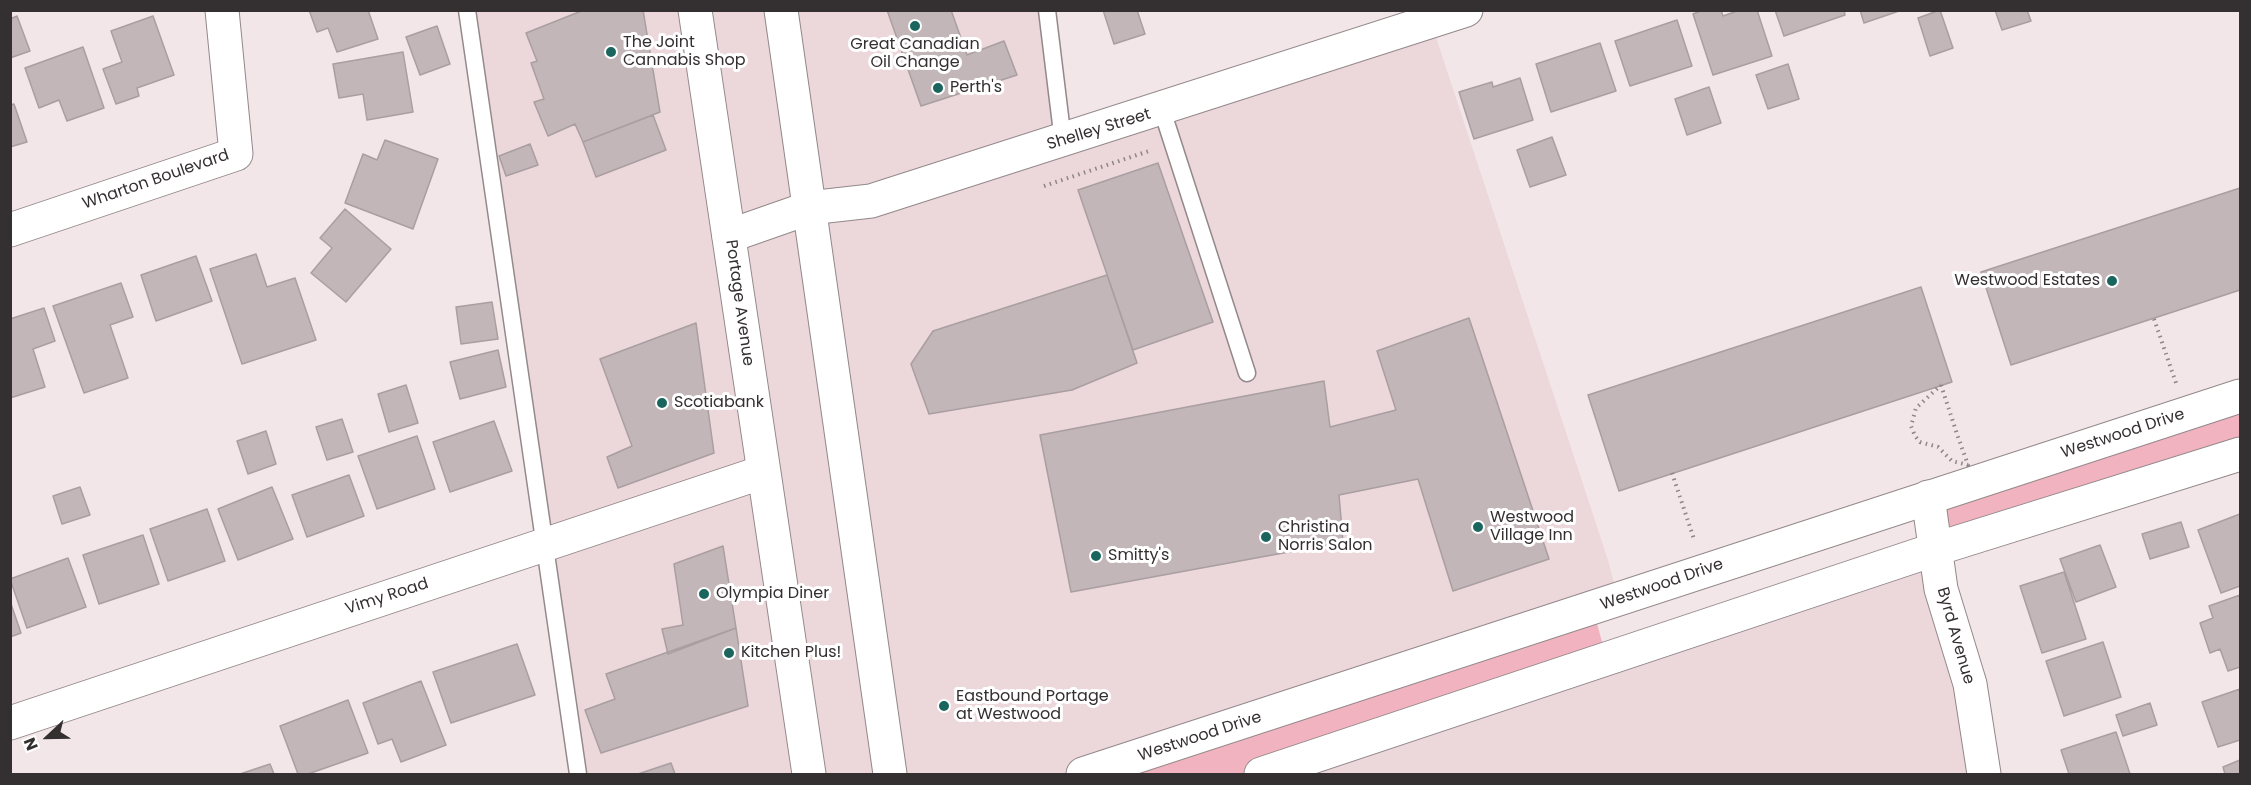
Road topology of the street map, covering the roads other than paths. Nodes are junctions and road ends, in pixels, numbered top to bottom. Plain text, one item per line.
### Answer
1 (222, 10) edge
2 (467, 10) edge
3 (695, 10) edge
4 (781, 10) edge
5 (1047, 10) edge
6 (1466, 10) edge
7 (1162, 110) junction
8 (1063, 141) junction
9 (809, 208) junction
10 (10, 230) edge
11 (729, 236) junction
12 (1247, 373) dead end
13 (2241, 396) edge
14 (2241, 454) edge
15 (763, 472) junction
16 (1928, 497) junction
17 (544, 545) junction
18 (1936, 549) junction
19 (10, 723) edge
20 (578, 774) edge
21 (809, 774) edge
22 (890, 774) edge
23 (1083, 774) edge
24 (1261, 774) edge
25 (1984, 774) edge

1 - 10 main road, Wharton Boulevard
2 - 17 lane
3 - 11 main road, Portage Avenue
4 - 9 main road
5 - 8 lane
6 - 7 main road, Shelley Street
7 - 8 main road, Shelley Street
7 - 12 lane
8 - 9 main road, Shelley Street
9 - 11 main road, Shelley Street
9 - 22 main road
11 - 15 main road, Portage Avenue
13 - 16 main road, Westwood Drive
14 - 18 main road
15 - 17 main road, Vimy Road
15 - 21 main road, Portage Avenue
16 - 18 main road, Byrd Avenue
16 - 23 main road, Westwood Drive
17 - 19 main road, Vimy Road
17 - 20 lane
18 - 24 main road
18 - 25 main road, Byrd Avenue

